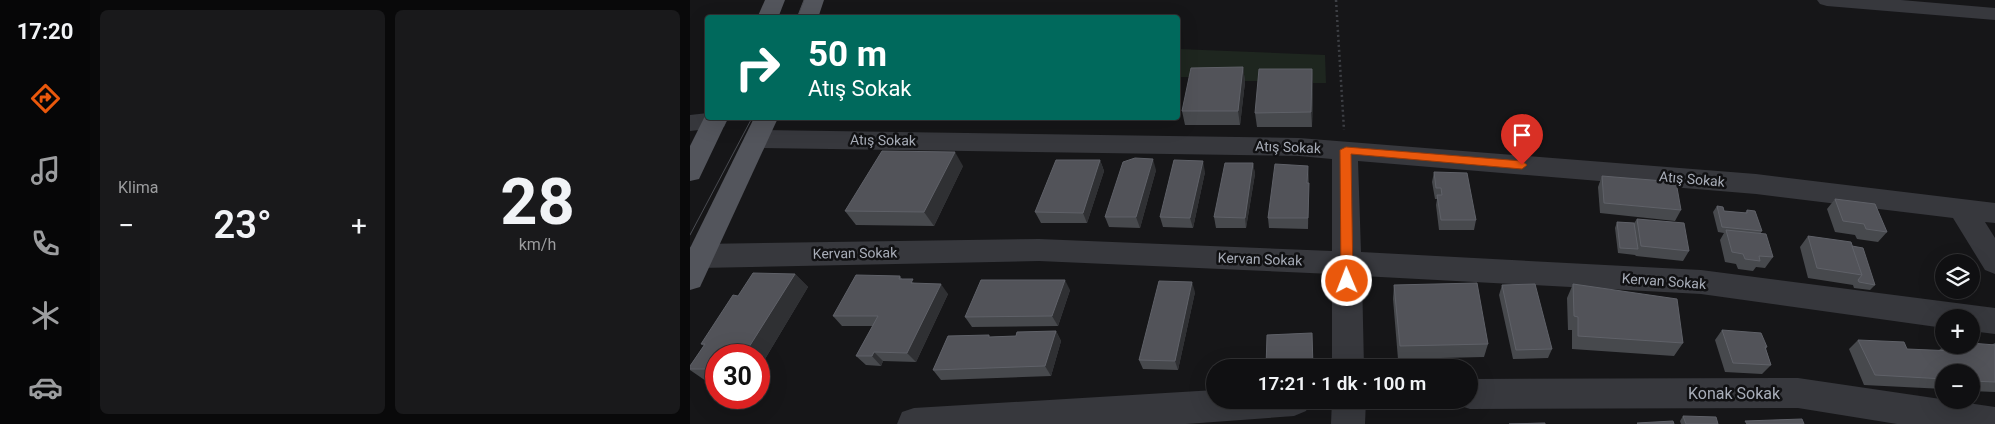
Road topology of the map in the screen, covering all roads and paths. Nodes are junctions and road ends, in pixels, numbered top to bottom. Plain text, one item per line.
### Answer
1 (775, 0) edge
2 (814, 0) edge
3 (1336, 0) edge
4 (1827, 0) edge
5 (1995, 14) edge
6 (768, 15) edge
7 (807, 15) edge
8 (707, 120) edge
9 (762, 128) edge
10 (1346, 150) junction
11 (690, 172) edge
12 (1962, 209) junction
13 (1995, 213) edge
14 (1995, 262) edge
15 (1347, 264) junction
16 (694, 267) edge
17 (1935, 313) edge
18 (1980, 319) edge
19 (1995, 321) edge
20 (1348, 359) edge
21 (1478, 394) edge
22 (1206, 407) edge
23 (1349, 409) edge
24 (1995, 423) edge
25 (914, 424) edge
26 (1348, 424) edge

1 - 6 main road
2 - 7 main road
3 - 10 path
4 - 5 street
8 - 11 main road
9 - 10 street, Atış Sokak
9 - 16 main road
10 - 12 street, Atış Sokak
10 - 15 street
12 - 13 street, Atış Sokak
12 - 14 street
15 - 16 street, Kervan Sokak
15 - 17 street, Kervan Sokak
15 - 20 street
18 - 19 street, Kervan Sokak
21 - 24 street, Konak Sokak
22 - 25 street
23 - 26 street

